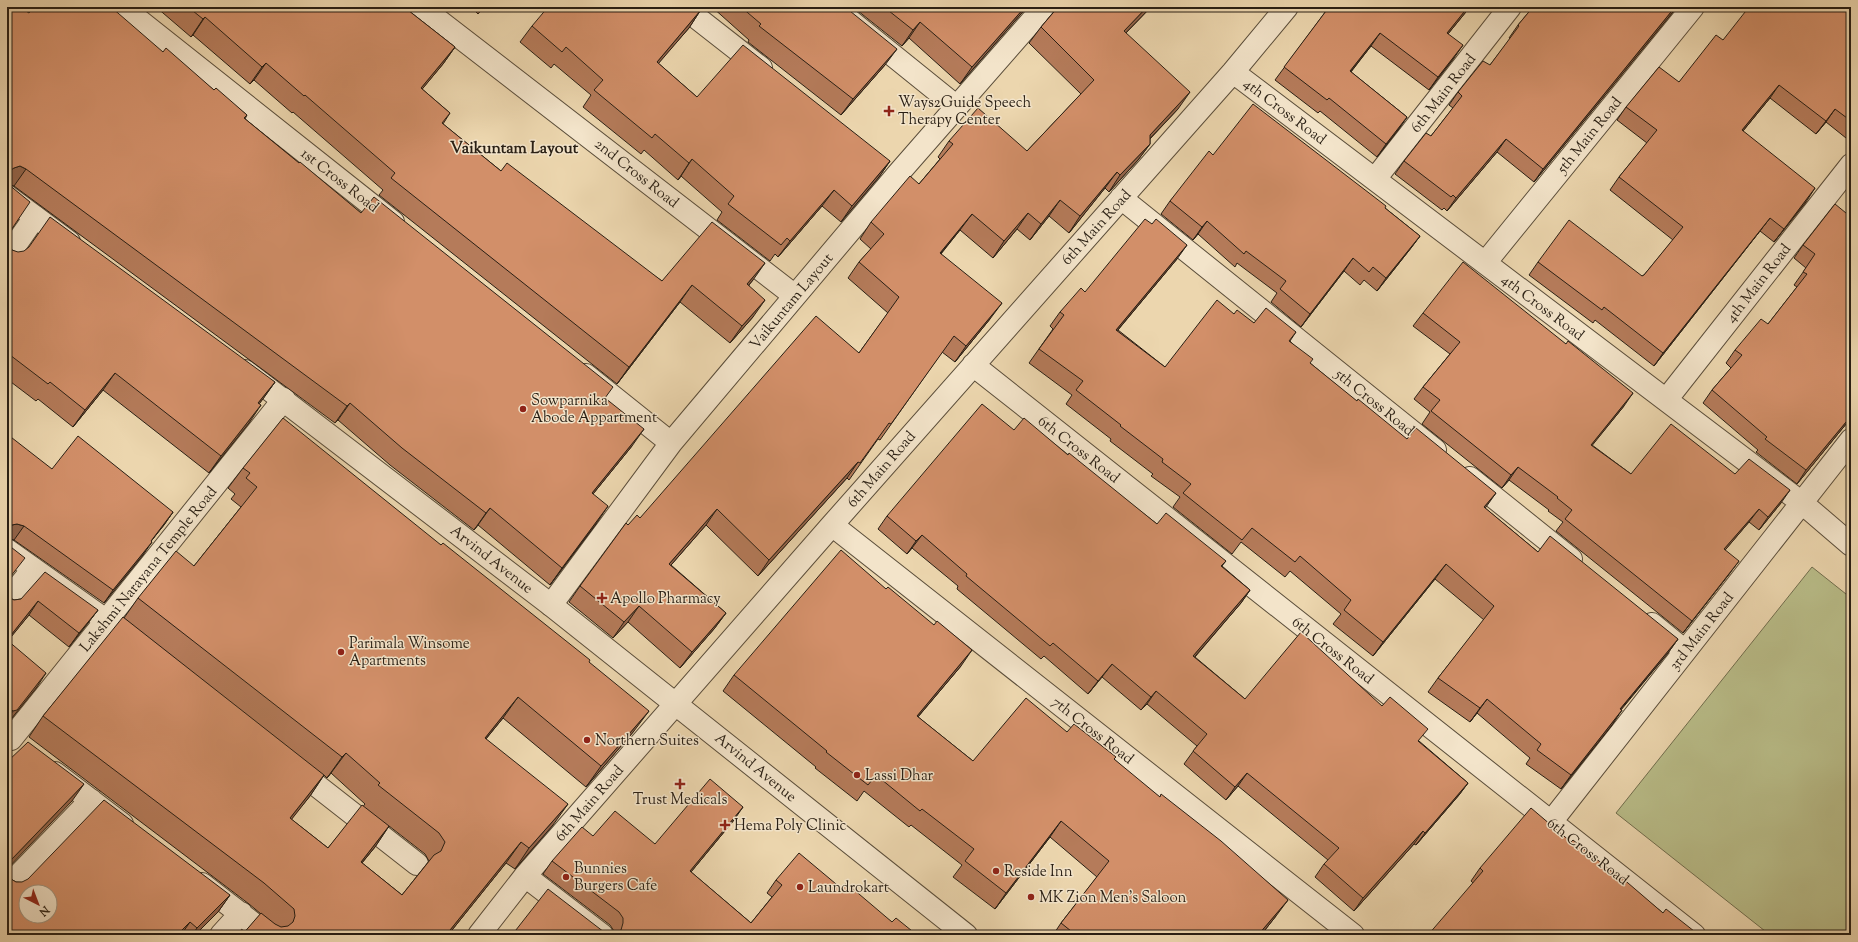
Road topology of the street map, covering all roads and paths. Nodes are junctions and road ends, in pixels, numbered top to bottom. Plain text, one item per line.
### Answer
1 (122, 7) edge
2 (422, 7) edge
3 (683, 7) edge
4 (833, 7) edge
5 (1044, 7) edge
6 (1287, 7) edge
7 (1510, 7) edge
8 (1693, 7) edge
9 (1234, 72) junction
10 (775, 79) edge
11 (957, 107) junction
12 (879, 161) edge
13 (1851, 165) edge
14 (897, 175) junction
15 (1375, 179) junction
16 (7, 196) edge
17 (1121, 198) junction
18 (35, 217) junction
19 (409, 235) edge
20 (86, 254) edge
21 (7, 256) edge
22 (1485, 262) junction
23 (795, 296) junction
24 (227, 357) edge
25 (572, 364) edge
26 (973, 365) junction
27 (284, 399) junction
28 (1666, 400) junction
29 (1851, 440) edge
30 (671, 443) junction
31 (1802, 503) junction
32 (832, 525) junction
33 (1851, 545) edge
34 (7, 550) edge
35 (33, 569) junction
36 (1586, 572) edge
37 (7, 601) edge
38 (550, 605) junction
39 (1636, 611) edge
40 (107, 620) junction
41 (1685, 651) junction
42 (156, 659) edge
43 (676, 703) junction
44 (9, 737) edge
45 (280, 757) edge
46 (91, 800) junction
47 (1551, 822) junction
48 (141, 838) edge
49 (417, 864) dead end
50 (184, 870) edge
51 (525, 876) junction
52 (7, 887) edge
53 (241, 913) junction
54 (221, 935) edge
55 (268, 935) edge
56 (479, 935) edge
57 (602, 935) edge
58 (966, 935) edge
59 (1353, 935) edge
60 (1694, 935) edge

1 - 19 street, 1st Cross Road
2 - 23 street, 2nd Cross Road
3 - 10 street
4 - 11 street
5 - 11 street, Vaikuntam Layout
6 - 9 street, 6th Main Road
7 - 15 street, 6th Main Road
8 - 22 street, 5th Main Road
9 - 15 street, 4th Cross Road
9 - 17 street, 6th Main Road
11 - 14 street, Vaikuntam Layout
12 - 14 street
13 - 28 street, 4th Main Road
14 - 23 street, Vaikuntam Layout
15 - 22 street, 4th Cross Road
16 - 18 street
17 - 26 street, 6th Main Road
17 - 36 street, 5th Cross Road
18 - 20 street
18 - 21 street
22 - 28 street, 4th Cross Road
23 - 30 street, Vaikuntam Layout
24 - 27 street, Arvind Avenue
25 - 30 street
26 - 32 street, 6th Main Road
26 - 47 street, 6th Cross Road
27 - 38 street, Arvind Avenue
27 - 40 street, Lakshmi Narayana Temple Road
28 - 31 street, 4th Cross Road
29 - 31 street, 3rd Main Road
30 - 38 street, Vaikuntam Layout
31 - 33 street, 4th Cross Road
31 - 41 street, 3rd Main Road
32 - 43 street, 6th Main Road
32 - 59 street, 7th Cross Road
34 - 35 street
35 - 37 street
35 - 40 street
38 - 43 street, Arvind Avenue
39 - 41 street
40 - 42 street
40 - 44 street, Lakshmi Narayana Temple Road
41 - 47 street, 3rd Main Road
43 - 51 street, 6th Main Road
43 - 58 street, Arvind Avenue
44 - 46 street
45 - 49 street
46 - 48 street
46 - 52 street
47 - 60 street, 6th Cross Road
50 - 53 street
51 - 56 street, 6th Main Road
51 - 57 street
53 - 54 street
53 - 55 street

